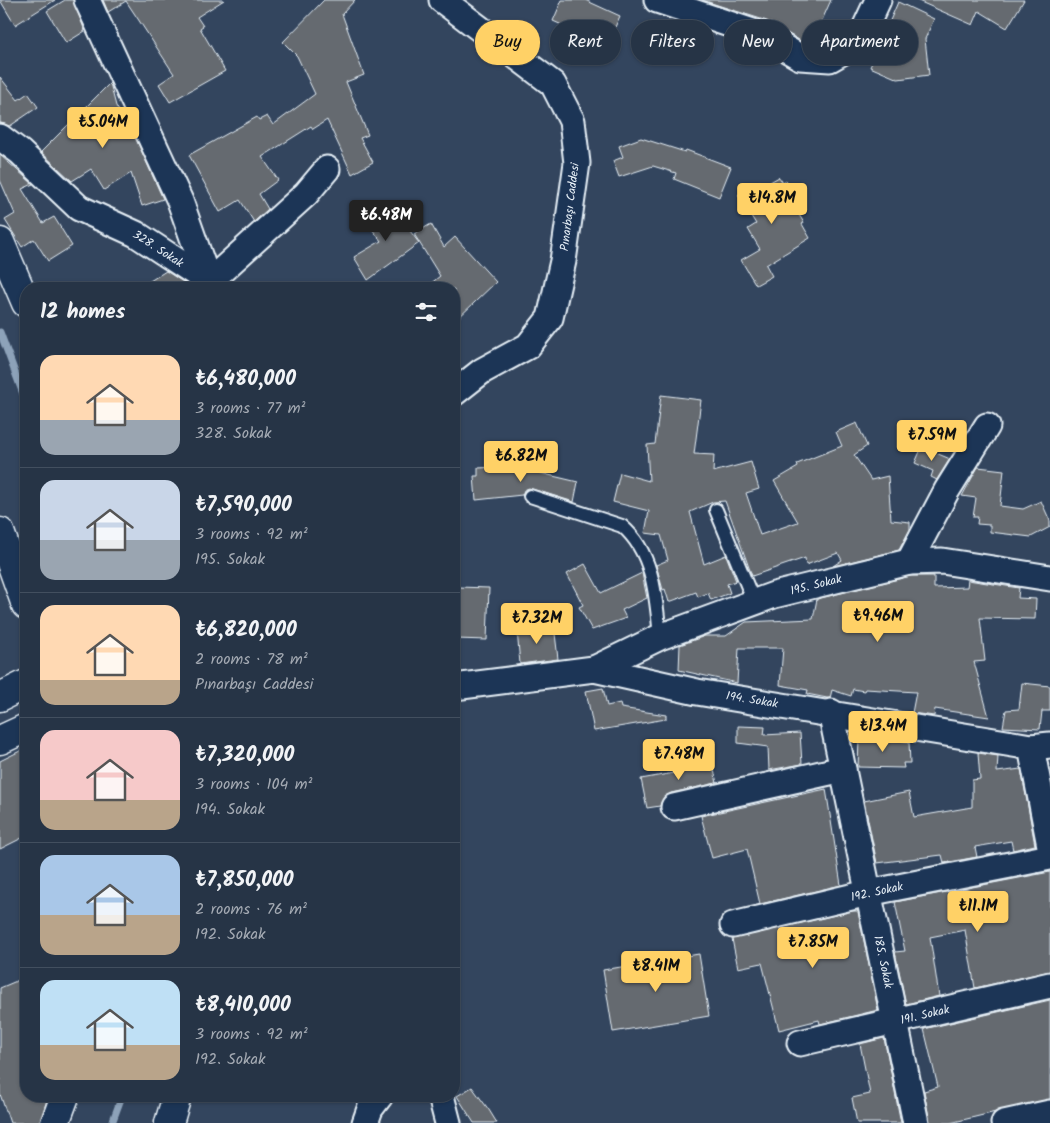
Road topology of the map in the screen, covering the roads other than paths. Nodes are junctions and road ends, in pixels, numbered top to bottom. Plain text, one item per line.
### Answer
1 (87, 0) edge
2 (442, 0) edge
3 (657, 0) edge
4 (878, 0) edge
5 (0, 137) edge
6 (327, 169) dead end
7 (0, 242) edge
8 (204, 282) edge
9 (209, 282) edge
10 (214, 282) edge
11 (20, 289) edge
12 (460, 388) edge
13 (987, 426) dead end
14 (530, 496) dead end
15 (716, 510) dead end
16 (0, 532) edge
17 (909, 562) junction
18 (1050, 578) edge
19 (20, 588) edge
20 (754, 602) junction
21 (660, 637) junction
22 (594, 669) junction
23 (460, 686) edge
24 (20, 687) edge
25 (0, 697) edge
26 (831, 712) junction
27 (20, 731) edge
28 (0, 740) edge
29 (1040, 746) edge
30 (843, 769) junction
31 (674, 807) dead end
32 (1050, 846) edge
33 (1050, 857) edge
34 (868, 893) junction
35 (733, 925) dead end
36 (1050, 985) edge
37 (895, 1022) junction
38 (800, 1043) dead end
39 (63, 1102) edge
40 (175, 1102) edge
41 (375, 1102) edge
42 (443, 1102) edge
43 (1050, 1113) edge
44 (55, 1123) edge
45 (168, 1123) edge
46 (365, 1123) edge
47 (448, 1123) edge
48 (916, 1123) edge
49 (1004, 1123) edge

1 - 9 street
2 - 12 street, Pınarbaşı Caddesi
3 - 4 street
5 - 8 street, 328. Sokak
6 - 10 street
7 - 11 street
13 - 17 street
14 - 21 lane
15 - 20 lane
16 - 19 street
17 - 18 street, 195. Sokak
17 - 20 street, 195. Sokak
20 - 21 street, 195. Sokak
21 - 22 street, 195. Sokak
22 - 23 street, 194. Sokak
22 - 26 street, 194. Sokak
24 - 25 street
26 - 29 street, 194. Sokak
26 - 30 street, 185. Sokak
27 - 28 street
29 - 32 street
30 - 31 street
30 - 34 street, 185. Sokak
33 - 34 street, 192. Sokak
34 - 35 street, 192. Sokak
34 - 37 street, 185. Sokak
36 - 37 street, 191. Sokak
37 - 38 street, 191. Sokak
37 - 48 street, 185. Sokak
39 - 44 street
40 - 45 street
41 - 46 street
42 - 47 street
43 - 49 street

